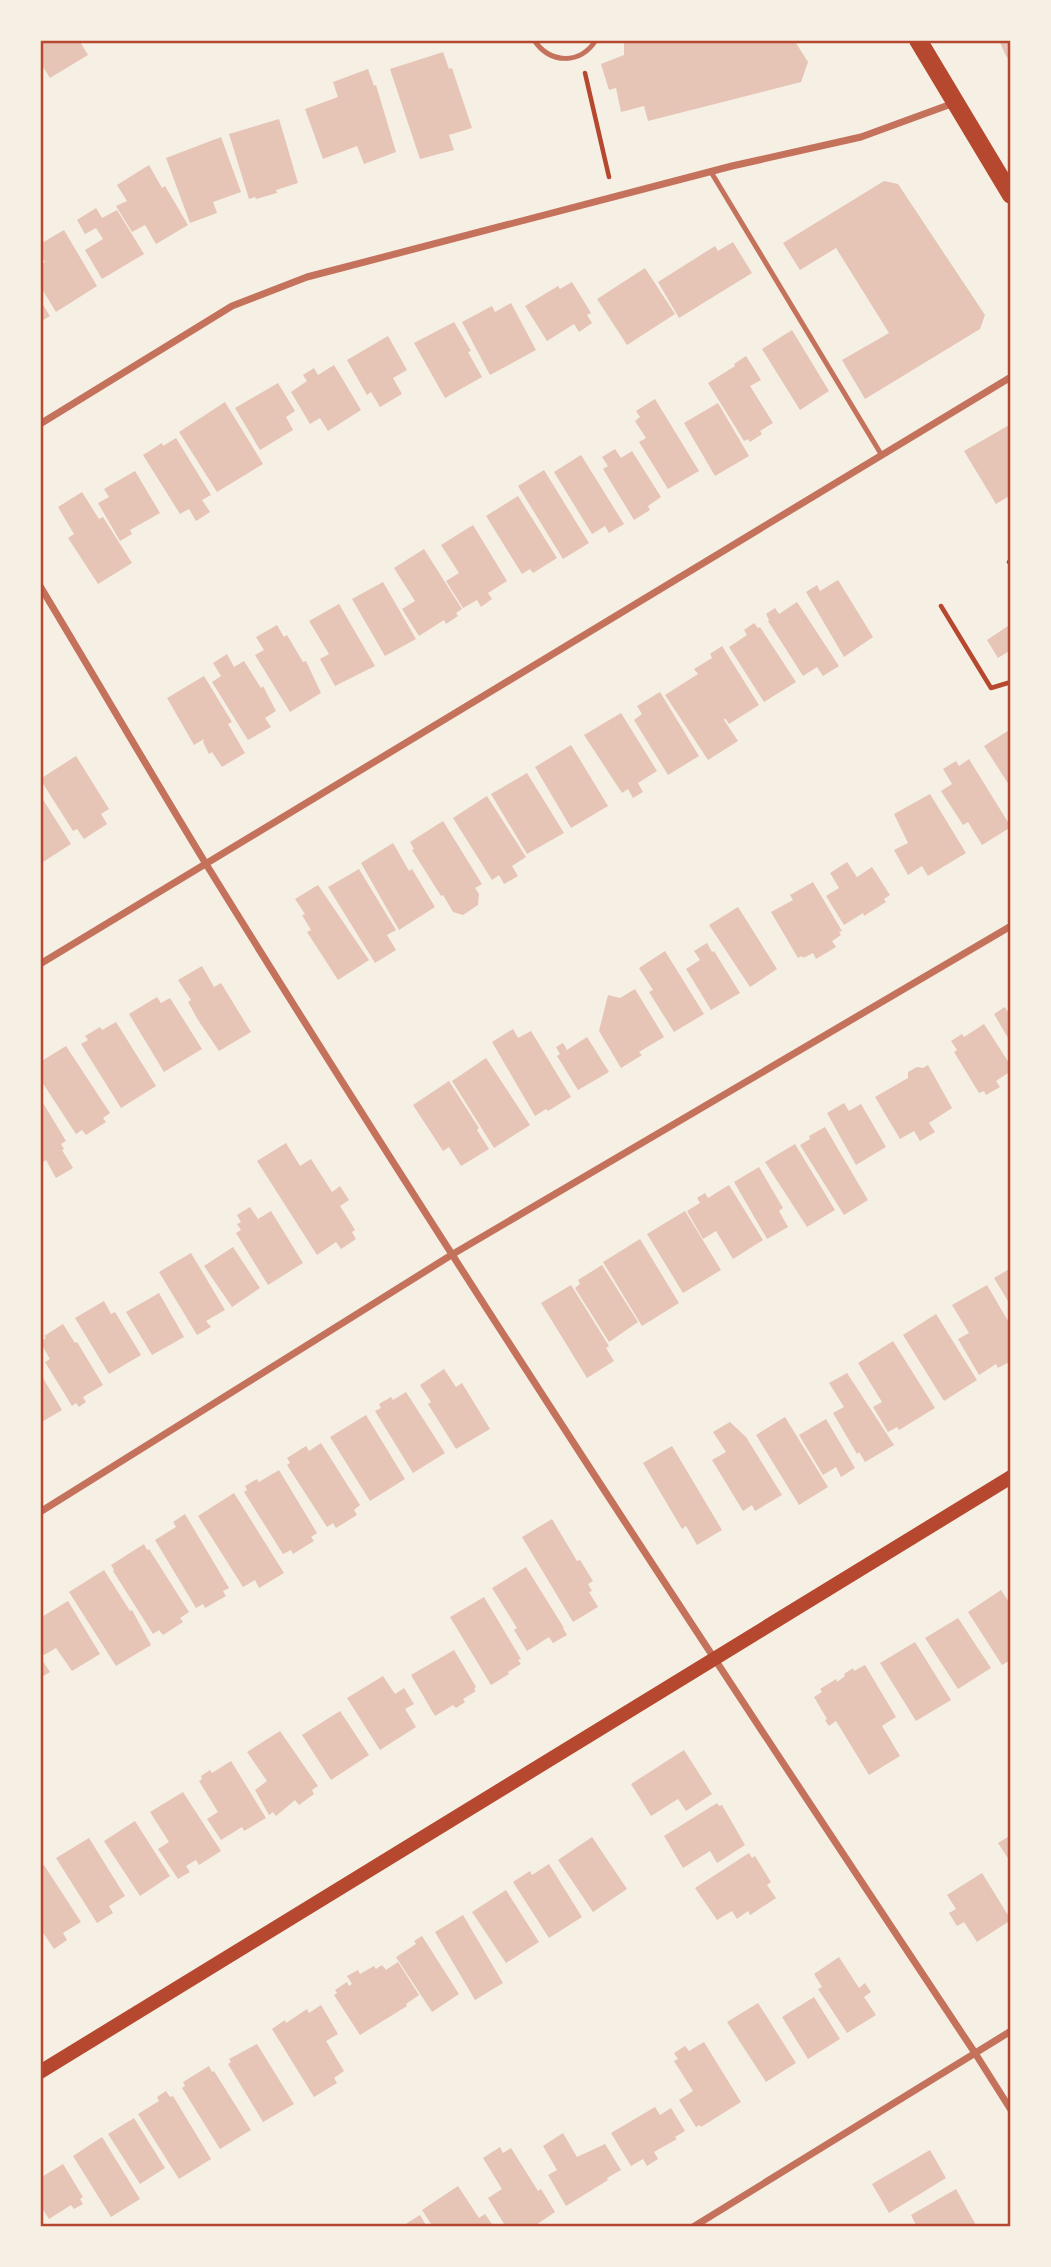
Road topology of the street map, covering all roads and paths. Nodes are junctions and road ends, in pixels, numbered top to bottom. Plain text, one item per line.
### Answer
1 (534, 40) edge
2 (596, 40) edge
3 (918, 40) edge
4 (580, 56) junction
5 (955, 102) junction
6 (711, 172) junction
7 (1011, 195) edge
8 (614, 198) junction
9 (1011, 377) edge
10 (40, 424) edge
11 (881, 454) junction
12 (40, 586) edge
13 (941, 606) dead end
14 (1011, 682) edge
15 (206, 863) junction
16 (1011, 926) edge
17 (40, 964) edge
18 (453, 1254) junction
19 (1011, 1477) edge
20 (40, 1512) edge
21 (715, 1657) junction
22 (1011, 2031) edge
23 (975, 2053) junction
24 (40, 2072) edge
25 (1011, 2110) edge
26 (693, 2227) edge

1 - 4 lane
2 - 4 lane
3 - 5 main road
4 - 8 path
5 - 6 street
5 - 7 main road
6 - 8 street
6 - 11 lane
8 - 10 street
9 - 11 street
11 - 15 street
12 - 15 street
13 - 14 path
15 - 17 street
15 - 18 street
16 - 18 street
18 - 20 street
18 - 21 street
19 - 21 main road
21 - 23 street
21 - 24 main road
22 - 23 street
23 - 25 street
23 - 26 street

